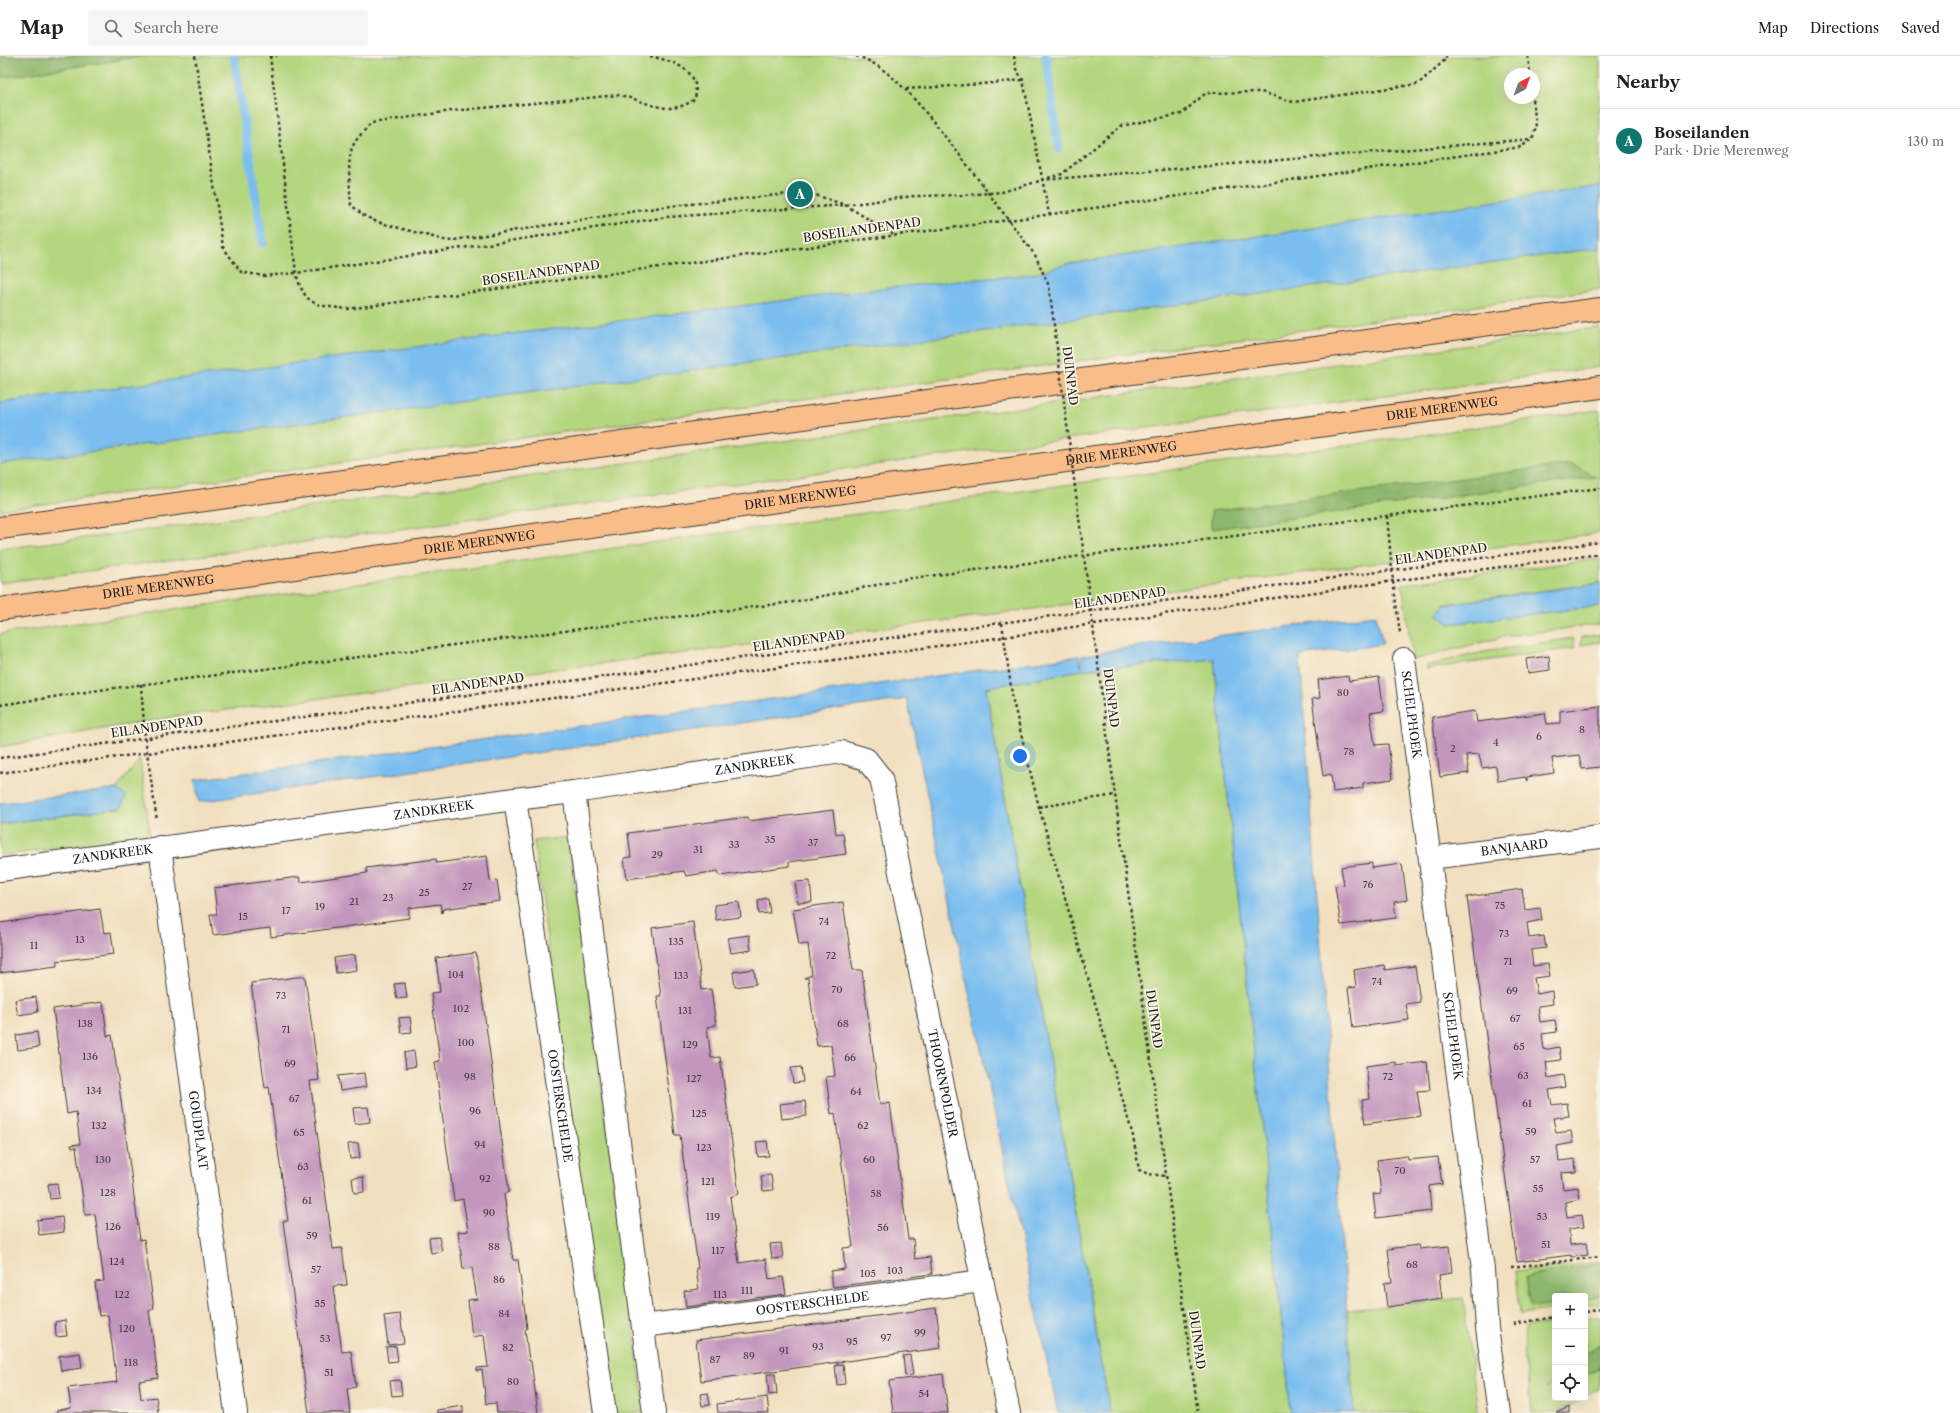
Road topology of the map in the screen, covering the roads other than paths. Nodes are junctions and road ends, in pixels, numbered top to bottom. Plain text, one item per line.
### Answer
1 (1600, 309) edge
2 (1600, 387) edge
3 (0, 528) edge
4 (0, 609) edge
5 (1404, 660) road end
6 (866, 759) joint
7 (574, 792) junction
8 (515, 799) junction
9 (1600, 836) edge
10 (160, 847) junction
11 (1430, 858) junction
12 (0, 870) edge
13 (982, 1281) junction
14 (643, 1326) junction
15 (236, 1413) edge
16 (605, 1413) edge
17 (654, 1413) edge
18 (1009, 1413) edge
19 (1499, 1413) edge

1 - 3 highway
2 - 4 highway, DRIE MERENWEG
5 - 11 street, SCHELPHOEK
6 - 7 street, ZANDKREEK
6 - 13 street, THOORNPOLDER
7 - 8 street, ZANDKREEK
7 - 14 street
8 - 10 street, ZANDKREEK
8 - 16 street, OOSTERSCHELDE
9 - 11 street, BANJAARD
10 - 12 street, ZANDKREEK
10 - 15 street, GOUDPLAAT
11 - 19 street, SCHELPHOEK
13 - 14 street, OOSTERSCHELDE
13 - 18 street, THOORNPOLDER
14 - 17 street

